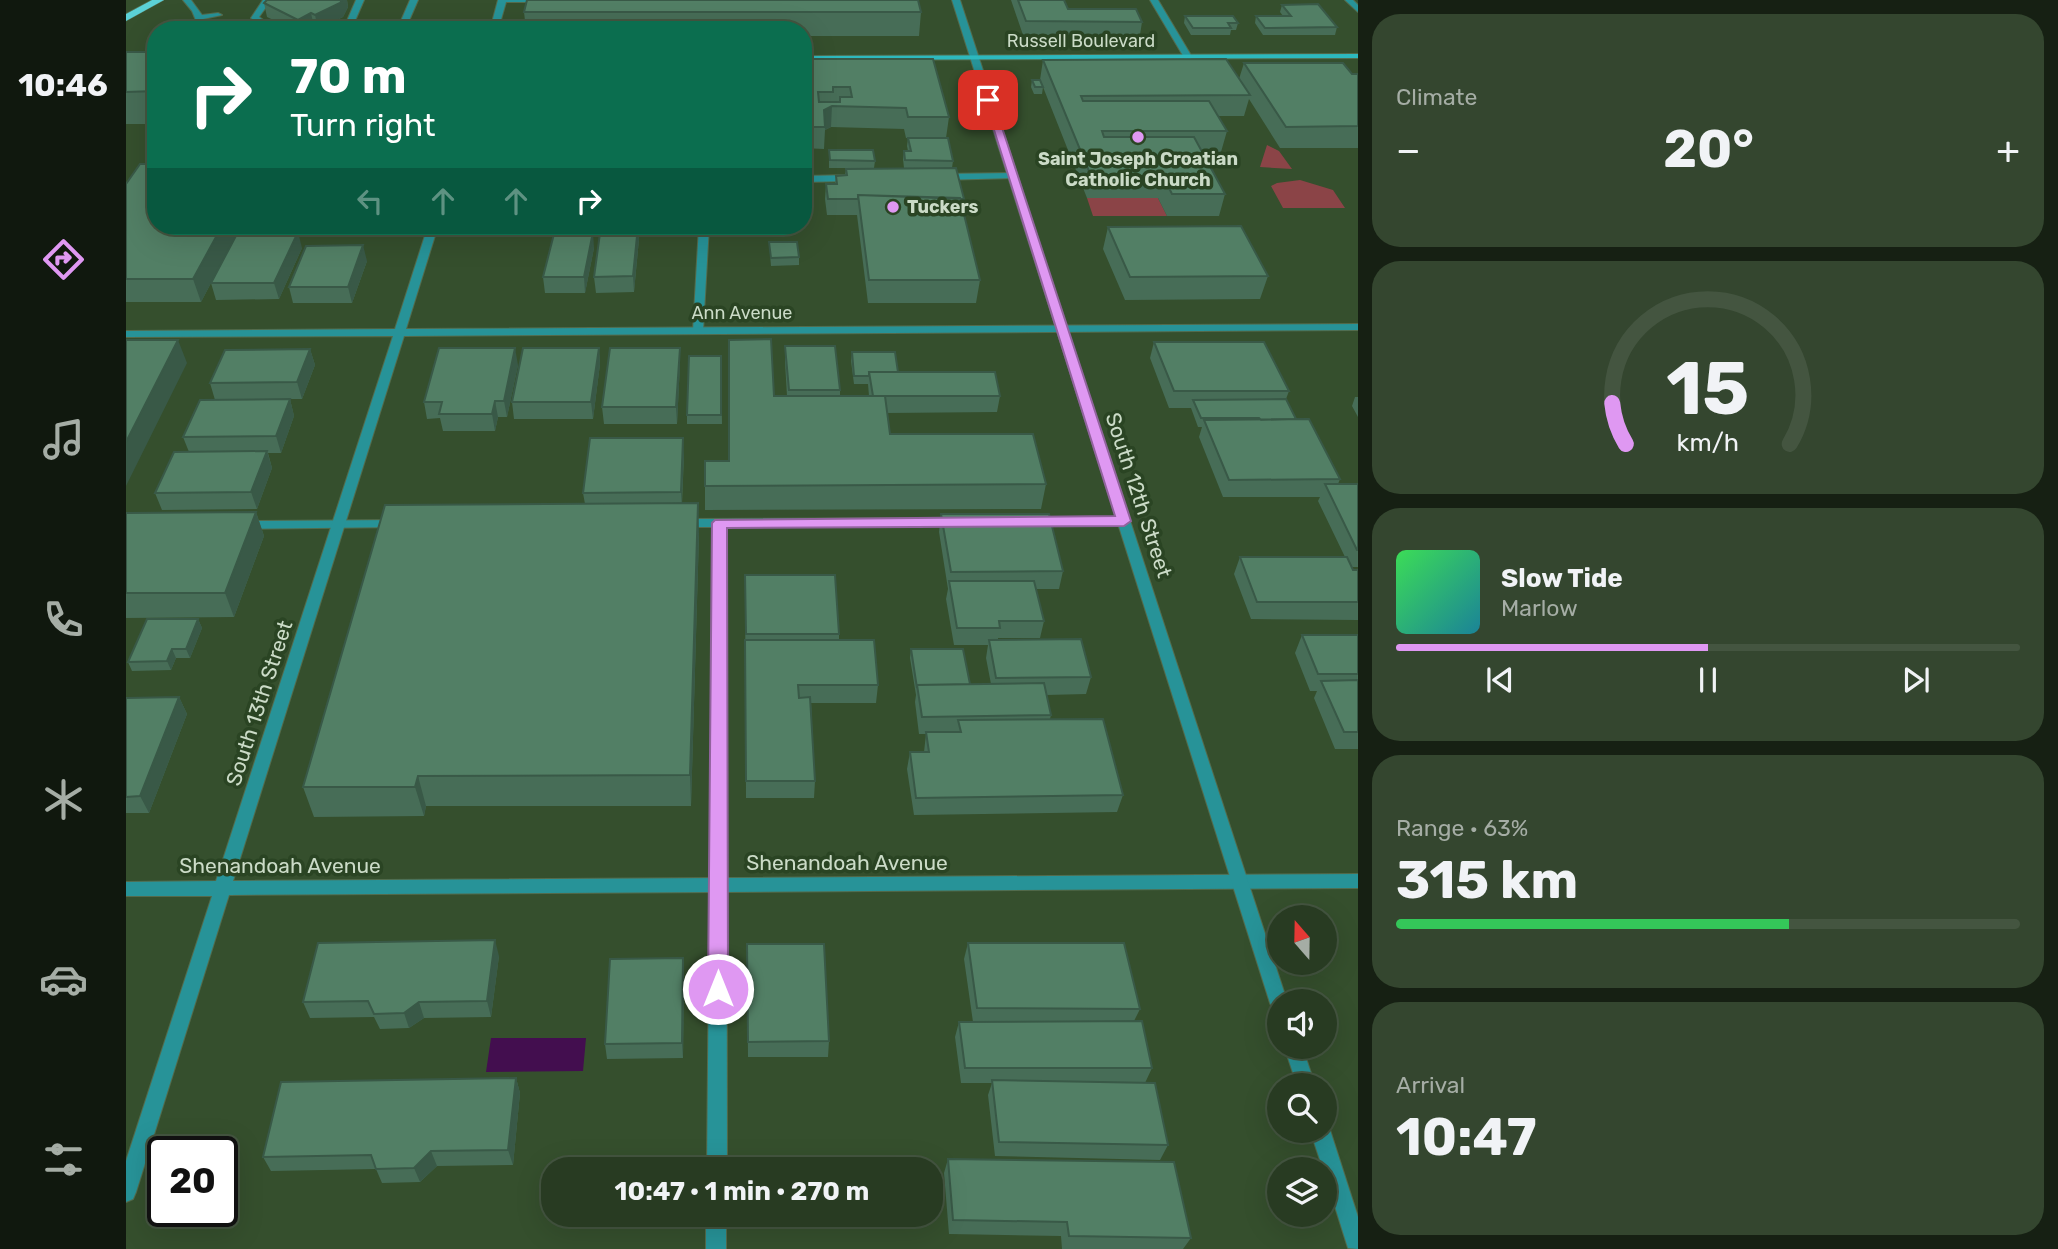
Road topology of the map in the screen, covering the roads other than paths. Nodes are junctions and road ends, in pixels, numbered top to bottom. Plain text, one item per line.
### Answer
1 (159, 0) edge
2 (187, 0) edge
3 (267, 0) edge
4 (360, 0) edge
5 (414, 0) edge
6 (502, 0) edge
7 (554, 0) edge
8 (956, 0) edge
9 (1154, 0) edge
10 (1349, 0) edge
11 (126, 8) edge
12 (1358, 10) edge
13 (218, 15) dead end
14 (126, 18) edge
15 (198, 18) junction
16 (200, 21) edge
17 (257, 21) edge
18 (351, 21) edge
19 (405, 21) edge
20 (496, 21) edge
21 (1358, 56) edge
22 (1188, 57) junction
23 (812, 58) edge
24 (974, 58) junction
25 (1012, 176) junction
26 (925, 177) edge
27 (871, 178) edge
28 (812, 179) edge
29 (430, 235) edge
30 (703, 235) edge
31 (1358, 327) edge
32 (1061, 329) junction
33 (698, 331) junction
34 (400, 332) junction
35 (126, 334) edge
36 (976, 521) edge
37 (1017, 521) edge
38 (1124, 521) junction
39 (664, 523) edge
40 (720, 523) junction
41 (338, 524) junction
42 (412, 524) edge
43 (232, 525) edge
44 (1358, 881) edge
45 (1240, 882) junction
46 (718, 886) junction
47 (223, 888) junction
48 (126, 889) edge
49 (1274, 989) edge
50 (1324, 1143) edge
51 (717, 1157) edge
52 (126, 1192) edge
53 (716, 1227) edge
54 (1358, 1248) edge
55 (716, 1249) edge

1 - 11 main road
1 - 14 main road
2 - 15 street
3 - 17 street
4 - 18 street
5 - 19 street
6 - 7 street
6 - 20 street
8 - 24 street, South 12th Street
9 - 22 street
10 - 12 street
13 - 15 street
15 - 16 street
21 - 22 main road, Russell Boulevard
22 - 24 main road, Russell Boulevard
23 - 24 main road, Russell Boulevard
24 - 25 street, South 12th Street
25 - 26 street
25 - 32 street, South 12th Street
27 - 28 street
29 - 34 street, South 13th Street
30 - 33 street
31 - 32 street, Ann Avenue
32 - 33 street, Ann Avenue
32 - 38 street, South 12th Street
33 - 34 street, Ann Avenue
34 - 35 street, Ann Avenue
34 - 41 street, South 13th Street
36 - 40 street
37 - 38 street
38 - 45 street, South 12th Street
39 - 40 street
40 - 46 street
41 - 42 street
41 - 43 street
41 - 47 street, South 13th Street
44 - 45 street, Shenandoah Avenue
45 - 46 street, Shenandoah Avenue
45 - 49 street, South 12th Street
46 - 47 street, Shenandoah Avenue
46 - 51 street
47 - 48 street, Shenandoah Avenue
47 - 52 street, South 13th Street
50 - 54 street
53 - 55 street

